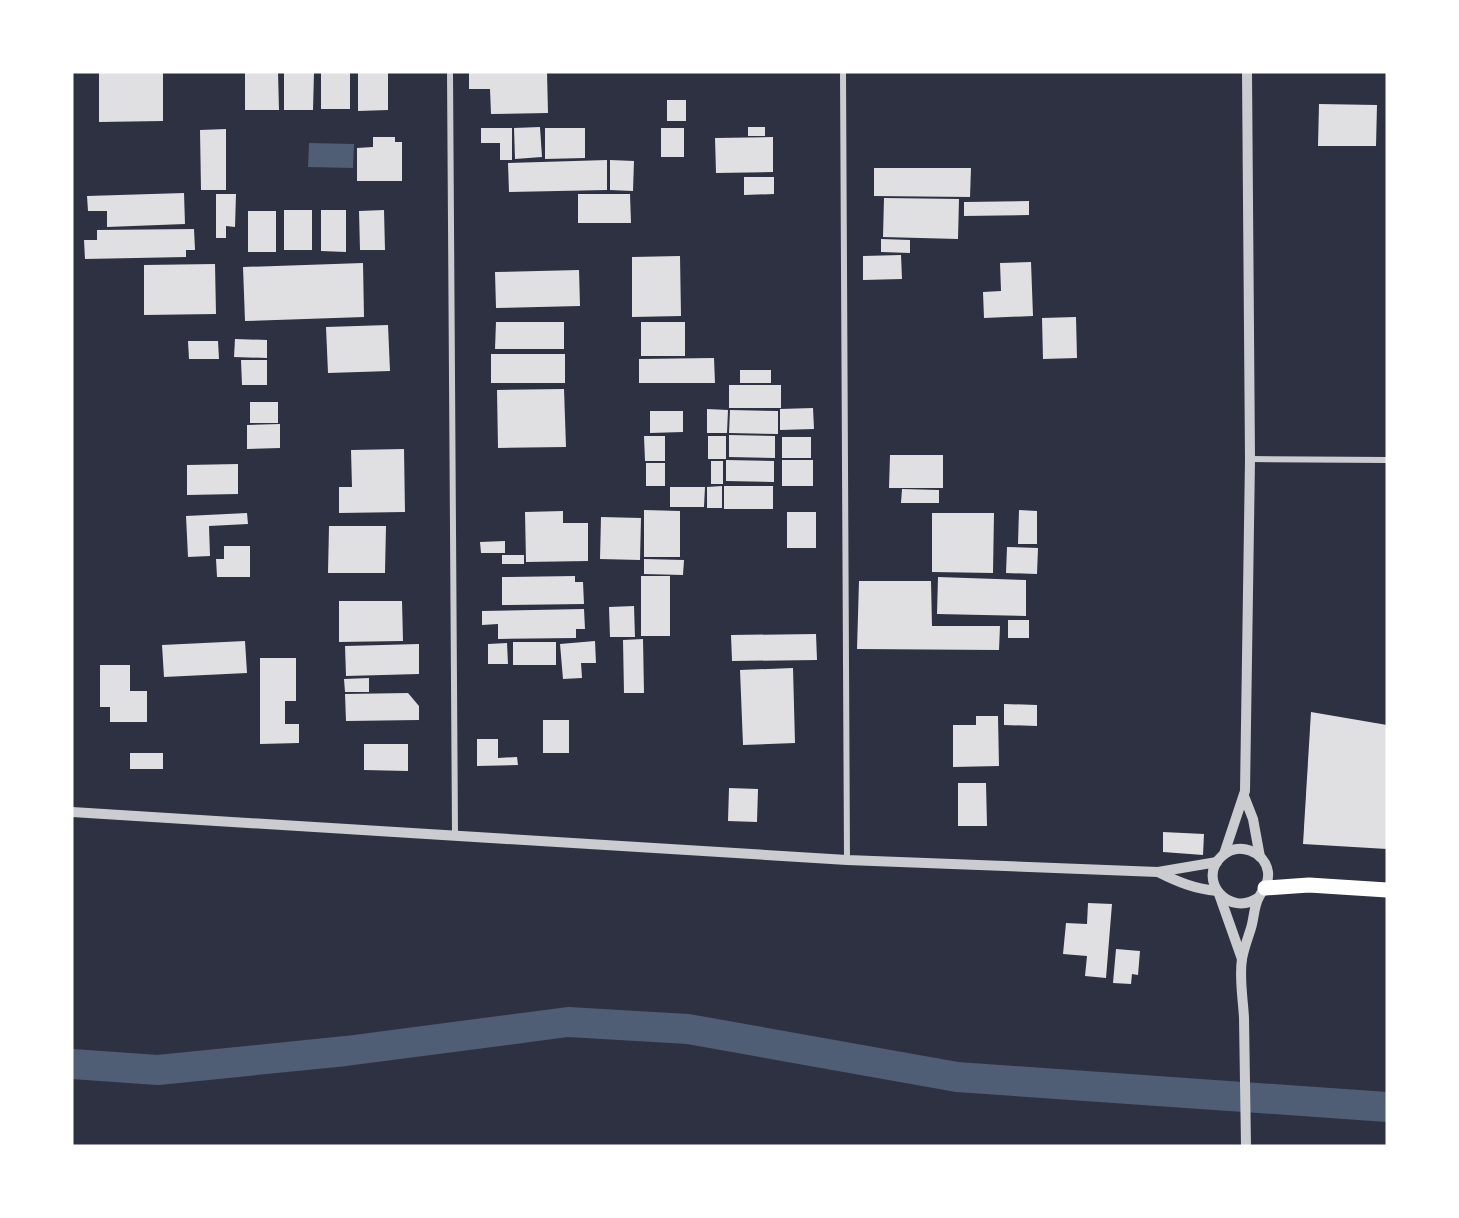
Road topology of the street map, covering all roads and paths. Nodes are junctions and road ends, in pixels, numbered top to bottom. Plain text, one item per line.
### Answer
1 (450, 72) edge
2 (843, 72) edge
3 (1247, 72) edge
4 (1250, 459) junction
5 (1387, 460) edge
6 (1244, 796) junction
7 (72, 812) edge
8 (455, 835) junction
9 (1260, 857) junction
10 (1220, 858) junction
11 (847, 860) junction
12 (1158, 872) junction
13 (1387, 890) edge
14 (1218, 892) junction
15 (1262, 892) junction
16 (1242, 959) junction
17 (1246, 1146) edge

1 - 8 street
2 - 11 street
3 - 4 street
4 - 5 street
4 - 6 street
6 - 9 street
6 - 10 street
7 - 8 street
8 - 11 street
9 - 10 street
9 - 15 street
10 - 12 street
10 - 14 street
11 - 12 street
12 - 14 street
13 - 15 main road
14 - 15 street
14 - 16 street
15 - 16 street
16 - 17 street

